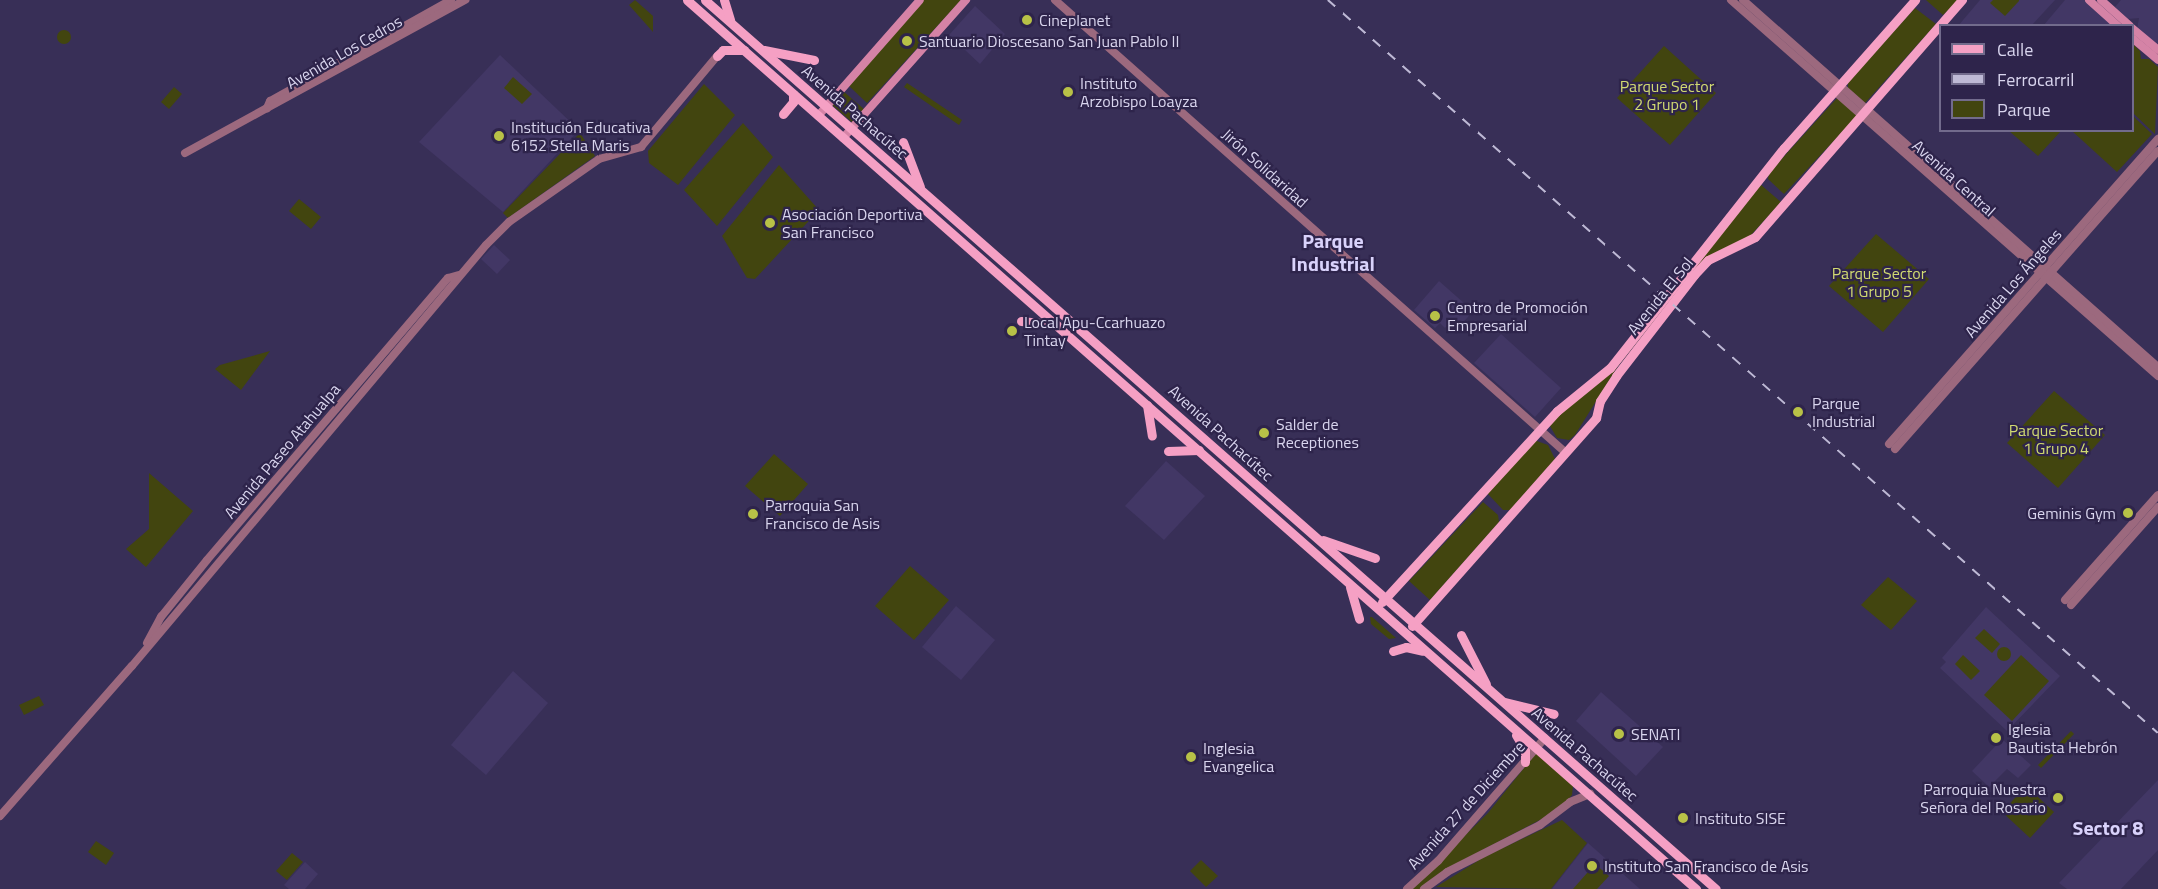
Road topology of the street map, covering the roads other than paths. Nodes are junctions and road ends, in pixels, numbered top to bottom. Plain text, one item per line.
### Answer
1 (451, 0) edge
2 (465, 0) edge
3 (687, 0) edge
4 (705, 0) edge
5 (724, 0) edge
6 (920, 0) edge
7 (966, 0) edge
8 (1055, 0) edge
9 (1731, 0) edge
10 (1743, 0) edge
11 (1915, 0) edge
12 (1962, 0) edge
13 (2089, 0) edge
14 (2101, 0) edge
15 (731, 22) junction
16 (1941, 24) edge
17 (2116, 24) edge
18 (2128, 24) edge
19 (1939, 26) edge
20 (2134, 30) edge
21 (2134, 39) edge
22 (744, 50) junction
23 (762, 50) junction
24 (2158, 50) edge
25 (717, 56) joint
26 (814, 60) dead end
27 (2158, 60) edge
28 (1839, 88) junction
29 (794, 94) junction
30 (826, 106) junction
31 (267, 108) junction
32 (1864, 111) junction
33 (783, 114) dead end
34 (818, 116) junction
35 (851, 129) junction
36 (843, 138) junction
37 (2158, 139) edge
38 (903, 142) dead end
39 (2158, 151) edge
40 (185, 153) dead end
41 (921, 190) junction
42 (2046, 272) junction
43 (1021, 321) dead end
44 (1057, 325) junction
45 (1085, 334) junction
46 (1077, 342) junction
47 (2158, 367) edge
48 (2158, 376) edge
49 (1148, 388) junction
50 (1140, 397) junction
51 (1147, 405) junction
52 (1540, 430) junction
53 (1152, 436) dead end
54 (1892, 447) dead end
55 (1199, 450) junction
56 (1168, 451) dead end
57 (1565, 452) junction
58 (2158, 495) edge
59 (2158, 507) edge
60 (1316, 537) junction
61 (1375, 558) dead end
62 (1347, 582) junction
63 (1386, 598) junction
64 (1376, 608) junction
65 (1359, 619) dead end
66 (1414, 624) junction
67 (1405, 633) junction
68 (1461, 635) dead end
69 (1393, 651) dead end
70 (1429, 654) junction
71 (1492, 694) junction
72 (1504, 702) junction
73 (1554, 714) dead end
74 (1507, 723) junction
75 (1545, 738) junction
76 (1536, 749) junction
77 (1525, 762) junction
78 (1590, 795) junction
79 (0, 816) edge
80 (1678, 855) junction
81 (1668, 865) junction
82 (1407, 889) edge
83 (1424, 889) edge
84 (1696, 889) edge
85 (1716, 889) edge

1 - 31 street, Avenida Los Cedros
2 - 31 street, Avenida Los Cedros
3 - 22 main road, Avenida Pachacútec
4 - 15 main road, Avenida Pachacútec
5 - 15 main road
6 - 30 main road
7 - 35 main road
8 - 52 street, Jirón Solidaridad
9 - 28 street, Avenida Central
10 - 28 street, Avenida Central
11 - 28 main road, Avenida El Sol
12 - 16 main road, Avenida El Sol
13 - 17 main road
14 - 18 main road
15 - 23 main road, Avenida Pachacútec
19 - 32 main road, Avenida El Sol
20 - 24 main road
21 - 27 main road
22 - 25 main road
22 - 29 main road, Avenida Pachacútec
23 - 26 main road
23 - 30 main road, Avenida Pachacútec
25 - 79 street, Avenida Paseo Atahualpa
28 - 32 street, Avenida Central
28 - 52 main road, Avenida El Sol
29 - 33 main road
29 - 34 main road, Avenida Pachacútec
30 - 34 main road
30 - 35 main road, Avenida Pachacútec
31 - 40 street, Avenida Los Cedros
32 - 42 street, Avenida Central
32 - 57 main road, Avenida El Sol
34 - 36 main road, Avenida Pachacútec
35 - 36 main road
35 - 41 main road, Avenida Pachacútec
36 - 44 main road, Avenida Pachacútec
37 - 42 street, Avenida Los Ángeles
38 - 41 main road
39 - 42 street, Avenida Los Ángeles
41 - 45 main road, Avenida Pachacútec
42 - 47 street, Avenida Central
42 - 48 street, Avenida Central
42 - 54 street, Avenida Los Ángeles
43 - 44 main road
44 - 46 main road, Avenida Pachacútec
45 - 46 main road
45 - 49 main road, Avenida Pachacútec
46 - 50 main road, Avenida Pachacútec
49 - 50 main road
49 - 60 main road, Avenida Pachacútec
50 - 51 main road, Avenida Pachacútec
51 - 53 main road
51 - 55 main road, Avenida Pachacútec
52 - 57 street, Jirón Solidaridad
52 - 63 main road, Avenida El Sol
55 - 56 main road
55 - 62 main road, Avenida Pachacútec
57 - 66 main road, Avenida El Sol
58 - 59 street
60 - 61 main road
60 - 63 main road, Avenida Pachacútec
62 - 64 main road, Avenida Pachacútec
62 - 65 main road
63 - 64 main road, Avenida El Sol
63 - 66 main road, Avenida Pachacútec
64 - 67 main road, Avenida Pachacútec
66 - 67 main road, Avenida El Sol
66 - 71 main road, Avenida Pachacútec
67 - 70 main road, Avenida Pachacútec
68 - 71 main road
69 - 70 main road
70 - 74 main road, Avenida Pachacútec
71 - 72 main road, Avenida Pachacútec
72 - 73 main road
72 - 75 main road, Avenida Pachacútec
74 - 76 main road, Avenida Pachacútec
74 - 77 main road
75 - 76 street, Avenida 27 de Diciembre
75 - 80 main road, Avenida Pachacútec
76 - 77 street, Avenida 27 de Diciembre
76 - 78 main road, Avenida Pachacútec
77 - 82 street, Avenida 27 de Diciembre
78 - 81 main road, Avenida Pachacútec
78 - 83 street, Avenida 27 de Diciembre
80 - 81 main road
80 - 85 main road, Avenida Pachacútec
81 - 84 main road, Avenida Pachacútec

